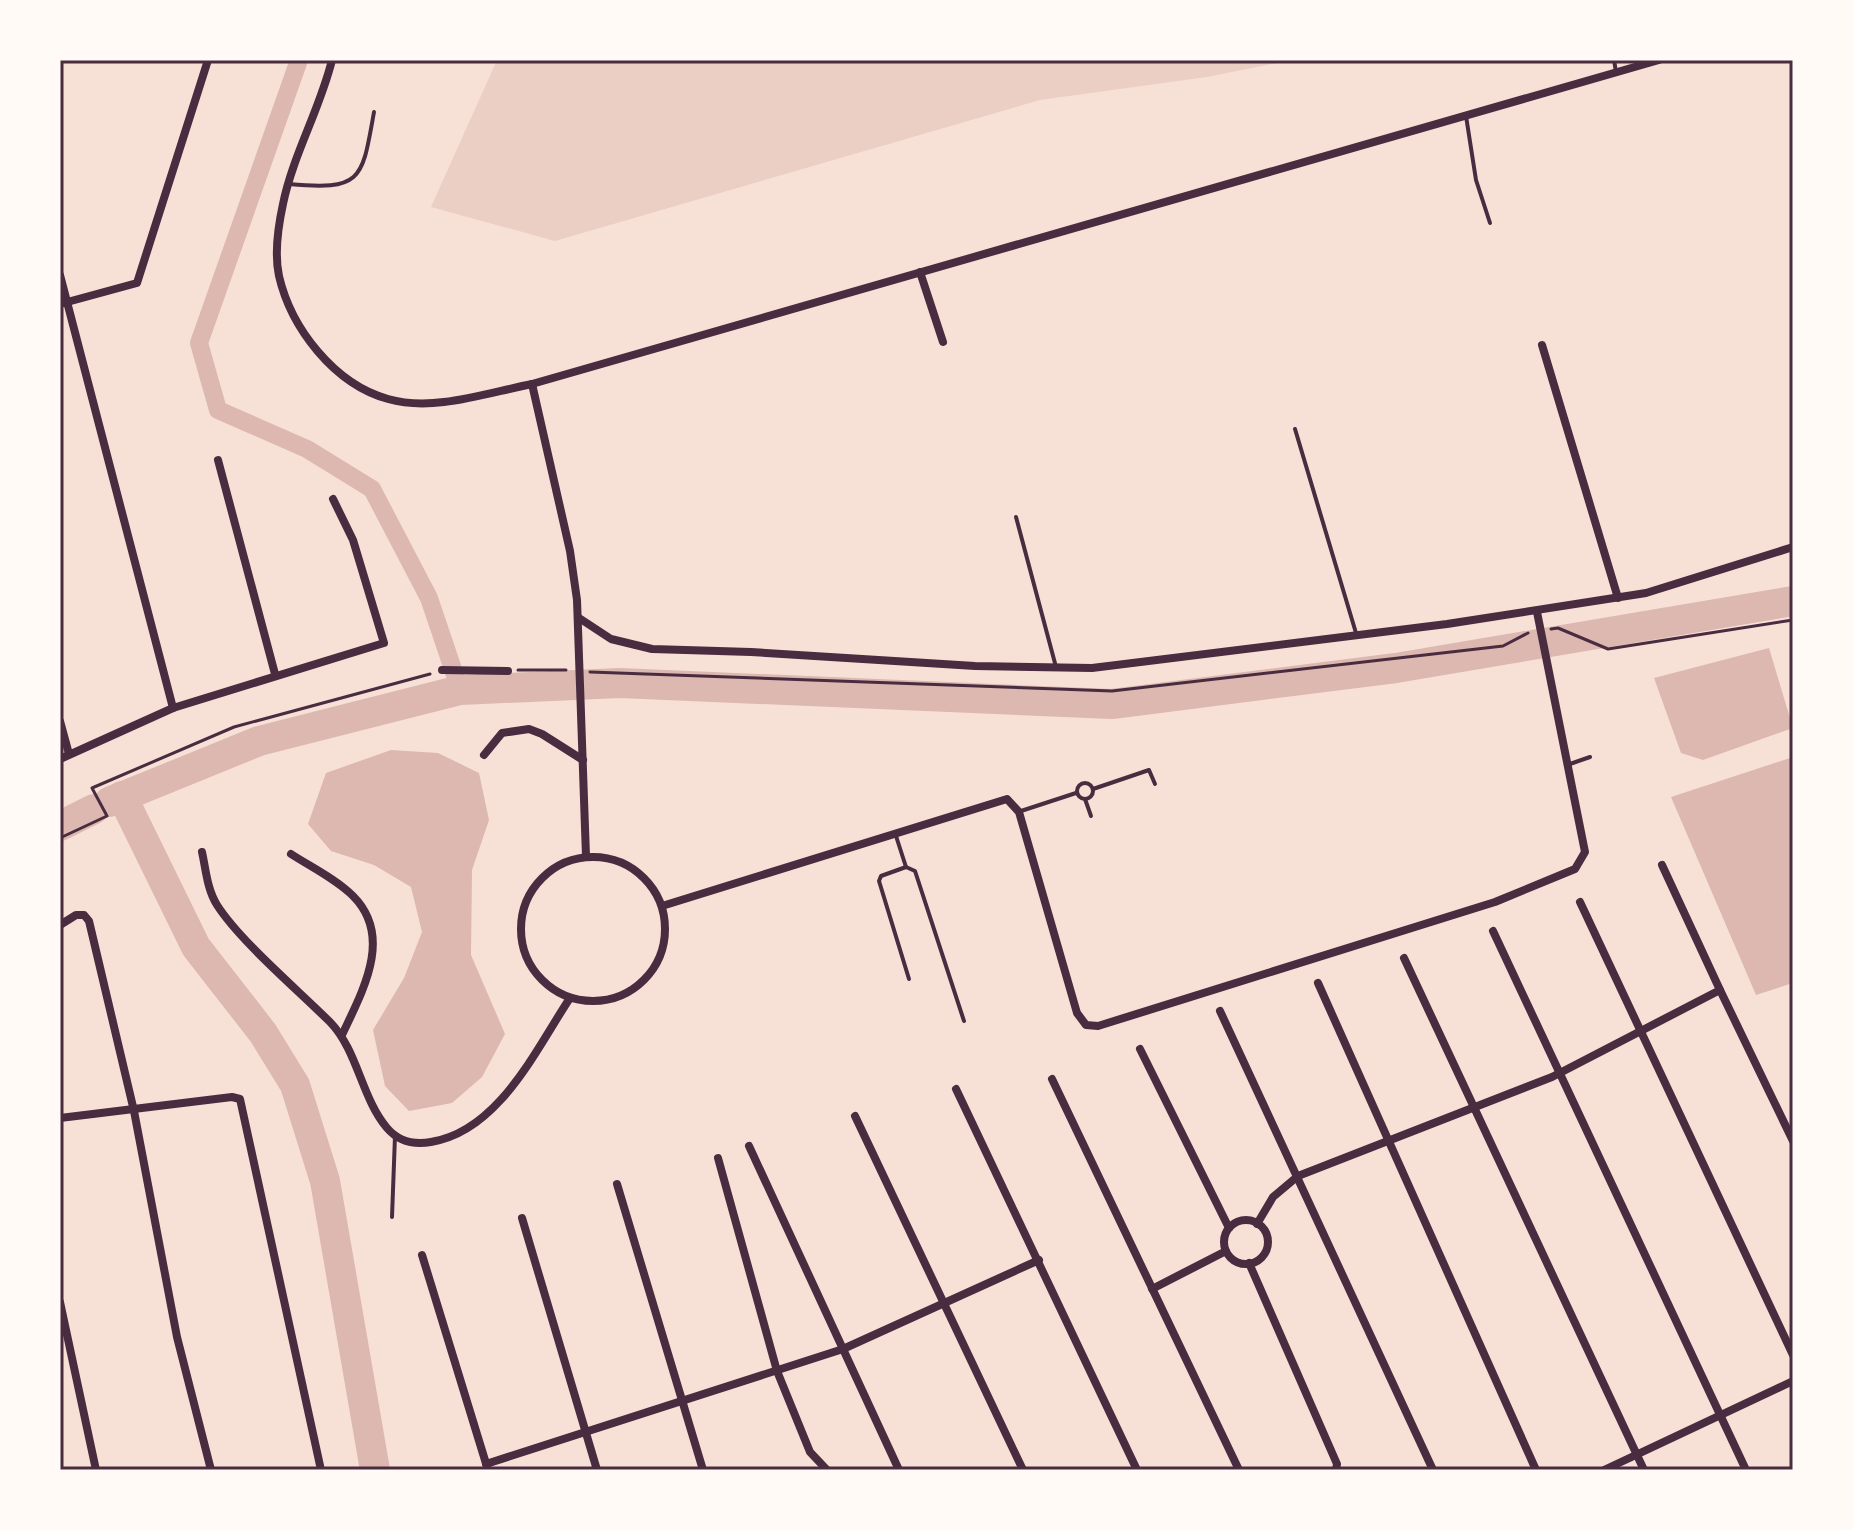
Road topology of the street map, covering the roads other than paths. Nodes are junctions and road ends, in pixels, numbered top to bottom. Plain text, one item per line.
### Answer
1 (208, 60) edge
2 (332, 60) edge
3 (1614, 60) edge
4 (1659, 60) edge
5 (1616, 72) junction
6 (374, 112) dead end
7 (1466, 115) junction
8 (289, 184) junction
9 (1490, 223) dead end
10 (920, 272) junction
11 (60, 275) edge
12 (64, 303) edge
13 (943, 342) dead end
14 (1542, 345) dead end
15 (532, 384) junction
16 (1295, 429) dead end
17 (218, 460) dead end
18 (333, 499) dead end
19 (1016, 517) dead end
20 (1793, 547) edge
21 (1618, 598) junction
22 (1537, 612) junction
23 (579, 618) junction
24 (1357, 636) junction
25 (1057, 669) junction
26 (442, 670) road end
27 (508, 671) dead end
28 (275, 674) junction
29 (173, 708) junction
30 (60, 721) edge
31 (484, 755) dead end
32 (64, 757) edge
33 (1590, 757) dead end
34 (583, 760) junction
35 (1568, 765) junction
36 (1155, 784) dead end
37 (1093, 789) junction
38 (1076, 793) junction
39 (1085, 799) junction
40 (1019, 812) junction
41 (1091, 816) dead end
42 (895, 833) junction
43 (202, 852) dead end
44 (291, 854) dead end
45 (586, 856) junction
46 (1662, 865) dead end
47 (906, 867) junction
48 (1580, 902) dead end
49 (662, 906) junction
50 (60, 925) edge
51 (1493, 931) dead end
52 (1404, 958) dead end
53 (909, 979) dead end
54 (1318, 983) dead end
55 (1720, 990) junction
56 (570, 998) junction
57 (1220, 1011) dead end
58 (964, 1021) dead end
59 (1640, 1031) junction
60 (342, 1035) junction
61 (1140, 1049) dead end
62 (1560, 1073) junction
63 (1052, 1079) dead end
64 (956, 1089) dead end
65 (1474, 1109) junction
66 (134, 1111) junction
67 (855, 1116) dead end
68 (60, 1118) edge
69 (395, 1136) junction
70 (1793, 1141) edge
71 (1389, 1142) junction
72 (749, 1146) dead end
73 (718, 1158) dead end
74 (1298, 1176) junction
75 (617, 1184) dead end
76 (392, 1217) dead end
77 (522, 1218) dead end
78 (1257, 1224) junction
79 (1229, 1228) junction
80 (1226, 1251) junction
81 (422, 1255) dead end
82 (1039, 1260) junction
83 (1249, 1263) junction
84 (1152, 1289) junction
85 (60, 1302) edge
86 (942, 1304) junction
87 (843, 1349) junction
88 (1793, 1355) edge
89 (777, 1371) junction
90 (1793, 1381) edge
91 (681, 1401) junction
92 (1720, 1415) junction
93 (584, 1433) junction
94 (1636, 1455) junction
95 (487, 1467) edge
96 (96, 1470) edge
97 (211, 1470) edge
98 (321, 1470) edge
99 (597, 1470) edge
100 (703, 1470) edge
101 (827, 1470) edge
102 (899, 1470) edge
103 (1023, 1470) edge
104 (1137, 1470) edge
105 (1239, 1470) edge
106 (1336, 1470) edge
107 (1433, 1470) edge
108 (1536, 1470) edge
109 (1604, 1470) edge
110 (1644, 1470) edge
111 (1746, 1470) edge

1 - 12 street
2 - 8 street
3 - 5 lane
4 - 5 street
5 - 7 street
6 - 8 lane
7 - 9 lane
7 - 10 street
8 - 15 street
10 - 13 street
10 - 15 street
11 - 12 street
12 - 29 street
14 - 21 street
15 - 23 street
16 - 24 lane
17 - 28 street
18 - 28 street
19 - 25 lane
20 - 21 street
21 - 22 street
22 - 24 street
22 - 35 street
23 - 25 street
23 - 34 street
24 - 25 street
26 - 27 street
28 - 29 street
29 - 32 street
30 - 32 street
31 - 34 street
33 - 35 lane
34 - 45 street
35 - 40 street
36 - 37 lane
37 - 38 lane
37 - 39 lane
38 - 39 lane
38 - 40 lane
39 - 41 lane
40 - 42 street
42 - 47 lane
42 - 49 street
43 - 60 street
44 - 60 street
45 - 49 street
45 - 56 street
46 - 55 street
47 - 53 lane
47 - 58 lane
48 - 59 street
49 - 56 street
50 - 66 street
51 - 62 street
52 - 65 street
54 - 71 street
55 - 59 street
55 - 70 street
56 - 69 street
57 - 74 street
59 - 62 street
59 - 88 street
60 - 69 street
61 - 79 street
62 - 65 street
62 - 92 street
63 - 84 street
64 - 82 street
65 - 71 street
65 - 94 street
66 - 68 street
66 - 97 street
66 - 98 street
67 - 86 street
69 - 76 lane
71 - 74 street
71 - 108 street
72 - 87 street
73 - 89 street
74 - 78 street
74 - 107 street
75 - 91 street
77 - 93 street
78 - 79 street
78 - 83 street
79 - 80 street
80 - 83 street
80 - 84 street
81 - 95 street
82 - 86 street
82 - 104 street
83 - 106 street
84 - 105 street
85 - 96 street
86 - 87 street
86 - 103 street
87 - 89 street
87 - 102 street
89 - 91 street
89 - 101 street
90 - 92 street
91 - 93 street
91 - 100 street
92 - 94 street
92 - 111 street
93 - 95 street
93 - 99 street
94 - 109 street
94 - 110 street

